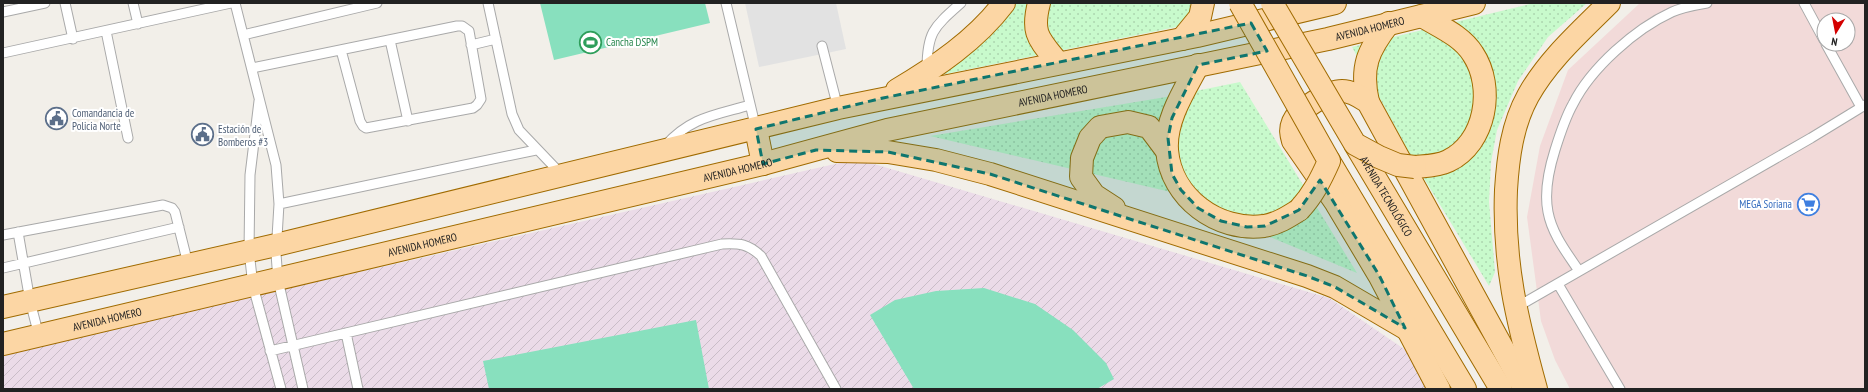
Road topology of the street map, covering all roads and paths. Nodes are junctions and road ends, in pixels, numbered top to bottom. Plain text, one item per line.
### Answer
1 (45, 3) edge
2 (65, 3) edge
3 (133, 3) edge
4 (231, 3) edge
5 (235, 3) edge
6 (377, 3) edge
7 (488, 3) edge
8 (726, 3) edge
9 (961, 3) edge
10 (1004, 3) edge
11 (1039, 3) edge
12 (1203, 3) edge
13 (1240, 3) edge
14 (1272, 3) edge
15 (1335, 3) edge
16 (1474, 3) edge
17 (1609, 3) edge
18 (1707, 3) edge
19 (1804, 3) edge
20 (3, 12) edge
21 (1422, 16) junction
22 (1389, 23) junction
23 (138, 24) junction
24 (1816, 25) edge
25 (106, 32) junction
26 (243, 34) junction
27 (1189, 37) junction
28 (73, 39) junction
29 (496, 39) junction
30 (390, 40) junction
31 (472, 45) junction
32 (822, 46) dead end
33 (341, 50) junction
34 (1831, 52) edge
35 (3, 53) edge
36 (1058, 63) junction
37 (1206, 64) junction
38 (252, 68) junction
39 (927, 71) junction
40 (260, 98) junction
41 (883, 98) junction
42 (1368, 102) junction
43 (750, 105) junction
44 (1863, 106) edge
45 (838, 108) junction
46 (408, 121) junction
47 (756, 129) junction
48 (128, 138) dead end
49 (1355, 144) junction
50 (536, 150) junction
51 (816, 150) junction
52 (1167, 151) junction
53 (659, 153) junction
54 (1329, 161) junction
55 (763, 164) junction
56 (562, 175) junction
57 (279, 204) junction
58 (179, 227) junction
59 (1153, 227) junction
60 (18, 232) junction
61 (3, 235) edge
62 (276, 245) junction
63 (249, 251) junction
64 (24, 263) junction
65 (188, 264) junction
66 (3, 268) edge
67 (1579, 271) junction
68 (278, 280) junction
69 (1558, 284) junction
70 (253, 286) junction
71 (30, 301) junction
72 (3, 307) edge
73 (1515, 308) junction
74 (1406, 328) junction
75 (346, 333) junction
76 (39, 336) junction
77 (3, 344) edge
78 (294, 345) junction
79 (270, 351) junction
80 (281, 389) edge
81 (303, 389) edge
82 (358, 389) edge
83 (836, 389) edge
84 (1439, 389) edge
85 (1464, 389) edge
86 (1501, 389) edge
87 (1525, 389) edge
88 (1536, 389) edge
89 (1620, 389) edge

1 - 20 lane
2 - 28 lane
3 - 23 lane
4 - 23 lane
5 - 26 lane
6 - 26 lane
7 - 29 lane
8 - 43 lane
9 - 39 lane
10 - 39 main road
11 - 36 main road
12 - 27 main road
13 - 54 main road, bridge
14 - 49 main road, AVENIDA TECNOLÓGICO, bridge
15 - 27 main road
16 - 21 main road, AVENIDA HOMERO
17 - 73 main road
18 - 67 lane
19 - 24 lane
21 - 22 main road, AVENIDA HOMERO
21 - 49 main road, bridge
22 - 37 main road, AVENIDA HOMERO
22 - 42 main road
23 - 25 lane
25 - 28 lane
25 - 48 lane
26 - 38 lane
27 - 36 main road
28 - 35 lane
29 - 31 lane
29 - 50 lane
30 - 31 lane
30 - 33 lane
30 - 46 lane
31 - 46 lane
32 - 45 lane
33 - 38 lane
33 - 46 lane
34 - 44 lane
36 - 41 main road
37 - 51 main road, AVENIDA HOMERO
37 - 52 main road
38 - 40 lane
39 - 41 main road
40 - 57 lane
40 - 63 lane
41 - 45 main road
42 - 74 main road
42 - 87 main road
43 - 47 lane
43 - 53 lane
44 - 67 lane
45 - 47 main road
47 - 53 main road
47 - 55 main road
49 - 86 main road, AVENIDA TECNOLÓGICO
50 - 56 lane
50 - 57 lane
51 - 55 main road, AVENIDA HOMERO
51 - 59 main road
52 - 54 main road, bridge
52 - 59 main road
53 - 56 main road
54 - 85 main road
55 - 68 main road, AVENIDA HOMERO
56 - 62 main road
57 - 62 lane
58 - 60 lane
58 - 64 lane
58 - 65 lane
59 - 74 main road
60 - 61 lane
60 - 64 lane
62 - 63 main road
62 - 68 lane
63 - 65 main road
63 - 70 lane
64 - 66 lane
64 - 71 lane
65 - 71 main road
67 - 69 lane
68 - 70 main road, AVENIDA HOMERO
68 - 78 lane
69 - 73 lane
69 - 89 lane
70 - 76 main road, AVENIDA HOMERO
70 - 79 lane
71 - 72 main road
71 - 76 lane
73 - 88 main road
74 - 84 main road
75 - 78 lane
75 - 82 lane
75 - 83 lane
76 - 77 main road, AVENIDA HOMERO
78 - 79 lane
78 - 81 lane
79 - 80 lane

